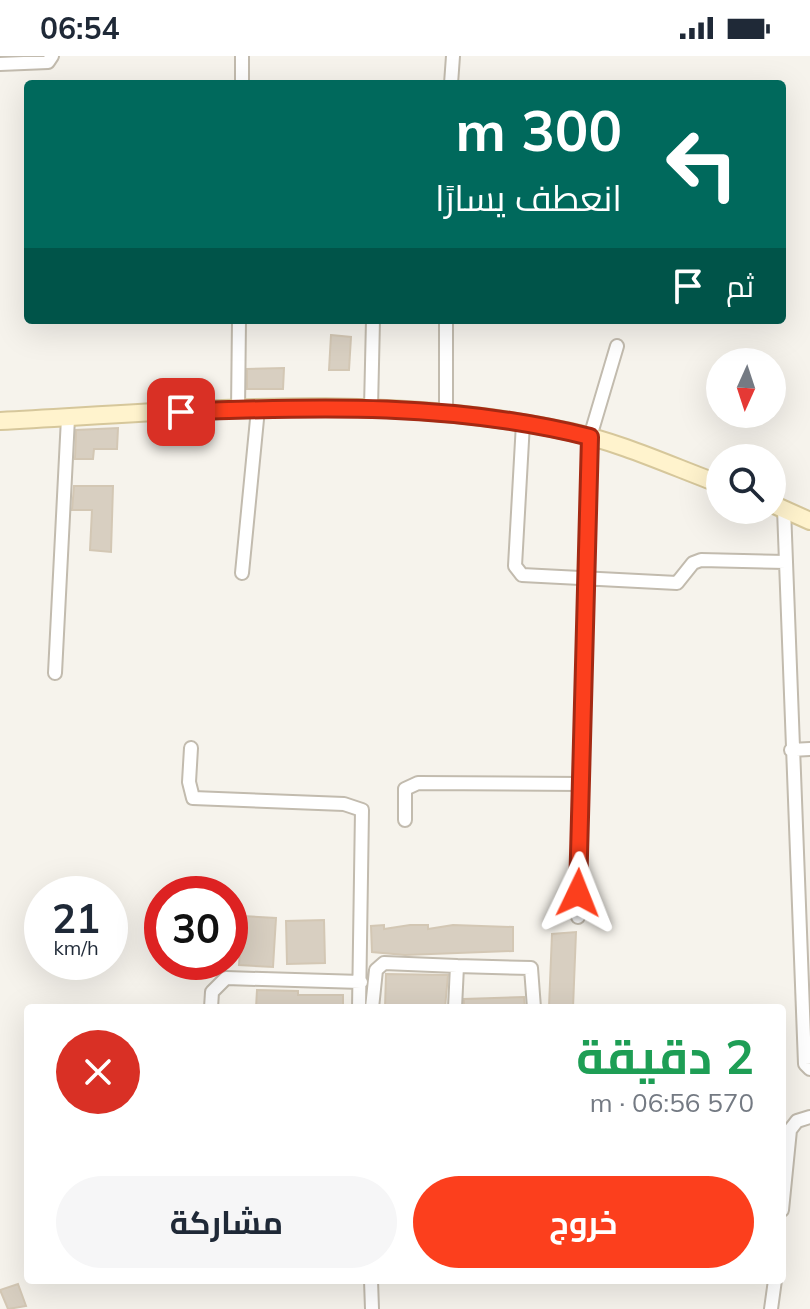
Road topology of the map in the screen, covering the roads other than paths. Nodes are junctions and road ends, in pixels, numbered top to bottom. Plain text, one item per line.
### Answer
1 (52, 56) edge
2 (242, 56) edge
3 (453, 56) edge
4 (0, 64) edge
5 (242, 80) edge
6 (451, 80) edge
7 (239, 324) edge
8 (373, 324) edge
9 (446, 324) edge
10 (617, 346) dead end
11 (371, 408) junction
12 (258, 409) junction
13 (238, 410) junction
14 (446, 411) junction
15 (68, 418) junction
16 (0, 421) edge
17 (523, 423) junction
18 (590, 437) junction
19 (706, 479) edge
20 (786, 510) edge
21 (810, 521) edge
22 (780, 524) edge
23 (786, 562) junction
24 (242, 573) dead end
25 (587, 581) junction
26 (55, 673) dead end
27 (191, 748) dead end
28 (810, 749) edge
29 (791, 750) junction
30 (582, 784) junction
31 (405, 820) dead end
32 (804, 886) edge
33 (578, 917) dead end
34 (457, 966) junction
35 (361, 982) junction
36 (211, 1004) edge
37 (359, 1004) edge
38 (372, 1004) edge
39 (455, 1004) edge
40 (534, 1004) edge
41 (810, 1069) edge
42 (810, 1117) edge
43 (786, 1170) edge
44 (371, 1284) edge
45 (774, 1284) edge
46 (372, 1309) edge
47 (771, 1309) edge

1 - 4 street
2 - 5 street
3 - 6 street
7 - 13 street
8 - 11 street
9 - 14 street
10 - 18 street
11 - 12 main road
11 - 14 main road
12 - 13 main road
12 - 24 street
13 - 15 main road
14 - 17 main road
15 - 16 main road
15 - 26 street
17 - 18 main road
17 - 25 street
18 - 19 main road
18 - 25 street
20 - 21 main road
22 - 23 street
23 - 25 street
23 - 29 street
25 - 30 street
27 - 35 street
28 - 29 street
29 - 32 street
30 - 31 street
30 - 33 street
32 - 41 street
34 - 38 street
34 - 39 street
34 - 40 street
35 - 36 street
35 - 37 street
42 - 43 street
44 - 46 street
45 - 47 street

